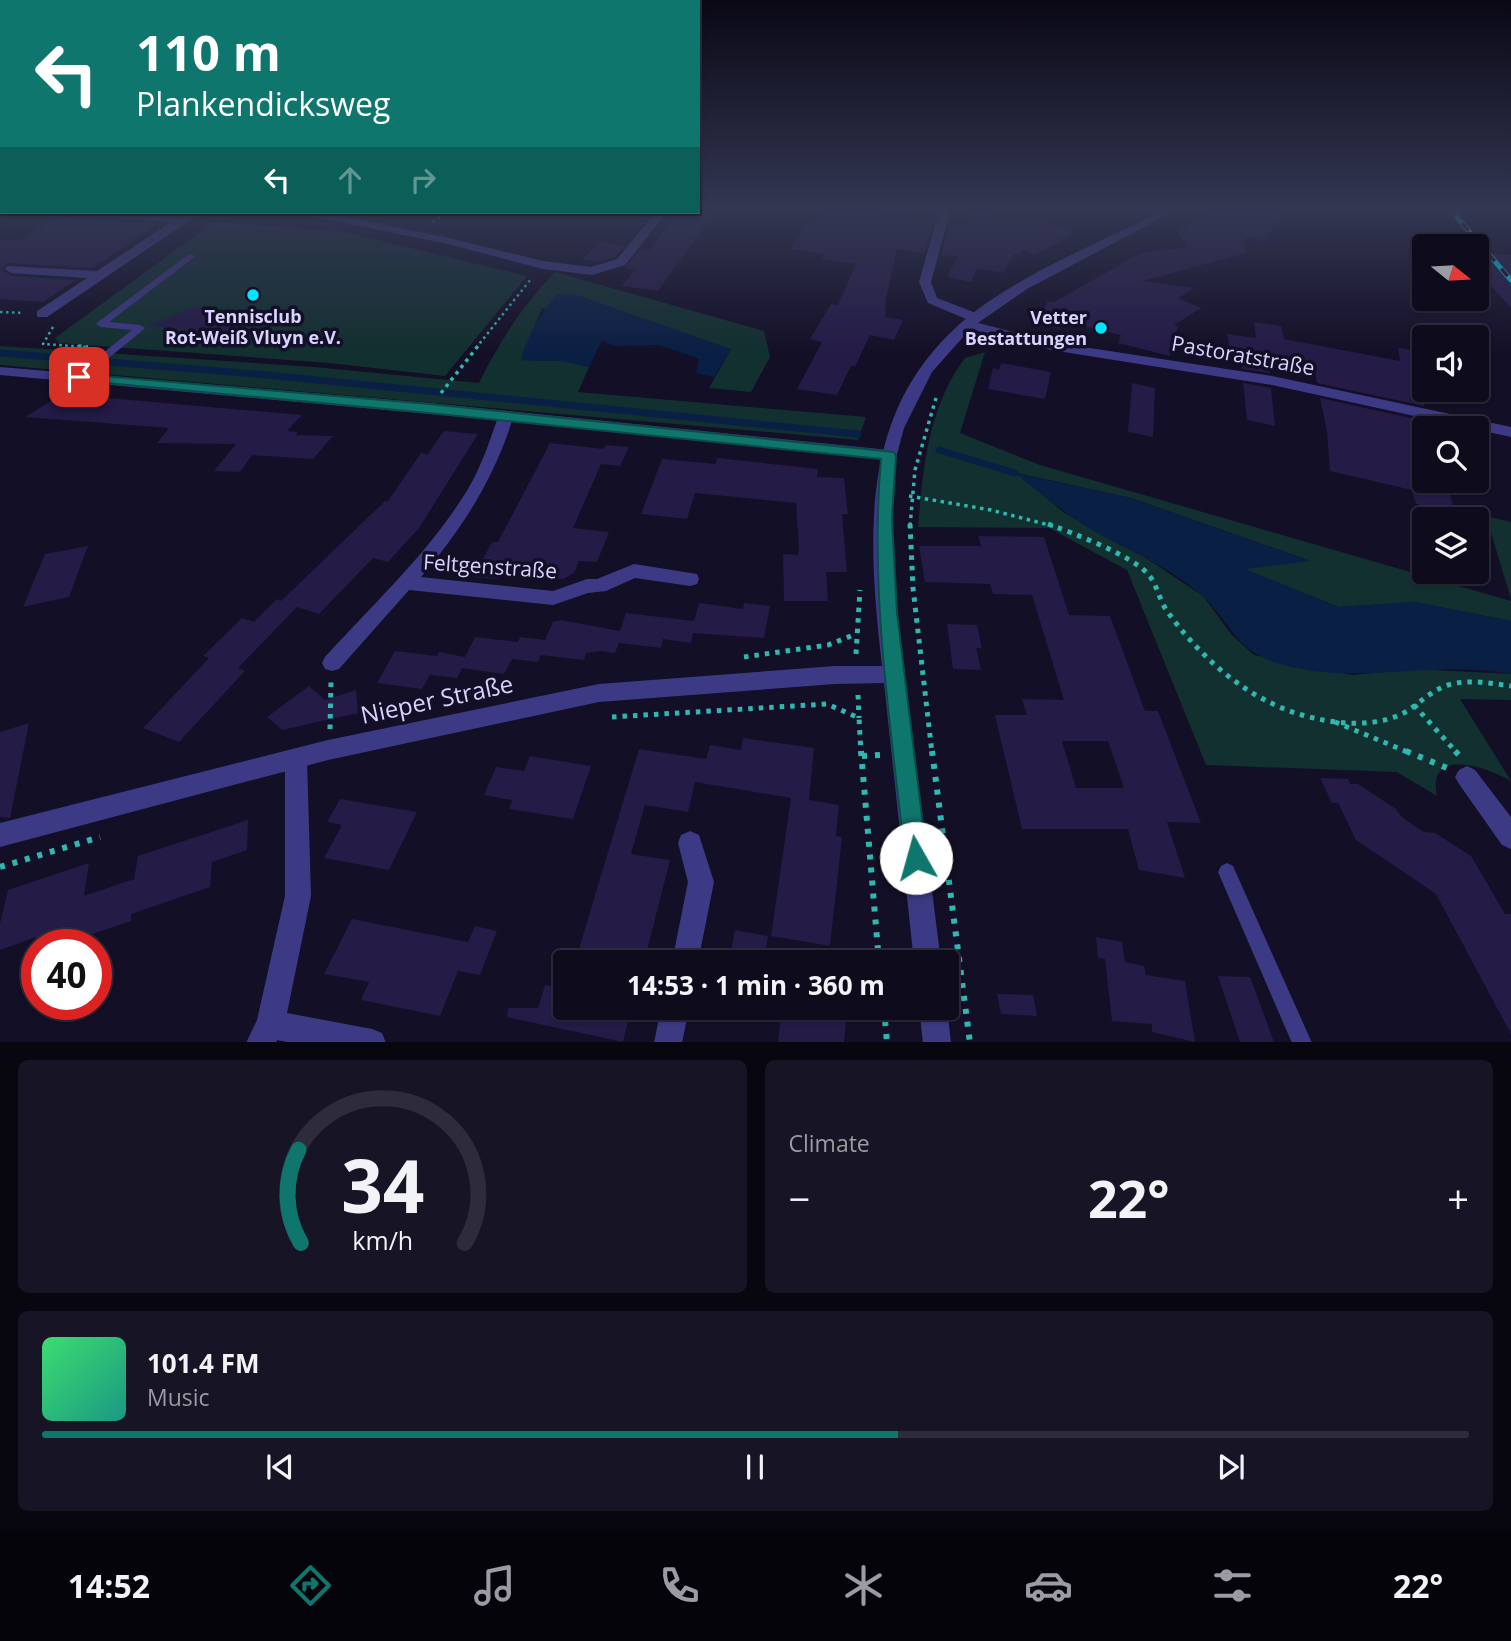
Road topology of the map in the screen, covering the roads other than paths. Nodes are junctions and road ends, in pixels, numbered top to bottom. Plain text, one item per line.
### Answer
1 (127, 257) edge
2 (192, 257) dead end
3 (509, 257) edge
4 (625, 257) edge
5 (932, 257) edge
6 (1082, 257) edge
7 (11, 270) dead end
8 (100, 275) junction
9 (43, 314) road end
10 (972, 321) junction
11 (0, 372) edge
12 (79, 377) junction
13 (506, 417) junction
14 (1511, 432) edge
15 (889, 456) junction
16 (690, 579) dead end
17 (407, 583) junction
18 (332, 663) road end
19 (894, 674) junction
20 (296, 759) junction
21 (1467, 776) road end
22 (0, 835) edge
23 (1511, 837) edge
24 (690, 843) dead end
25 (1227, 872) dead end
26 (687, 950) edge
27 (927, 950) edge
28 (673, 1020) edge
29 (934, 1020) edge
30 (265, 1033) edge
31 (372, 1042) edge
32 (668, 1042) edge
33 (937, 1042) edge
34 (1302, 1042) edge

1 - 8 street
2 - 12 lane
3 - 4 street
5 - 10 street, Pastoratstraße
6 - 10 street
7 - 8 street
8 - 9 street
10 - 14 street, Pastoratstraße
10 - 15 street
11 - 12 street
12 - 13 street
13 - 15 street
13 - 17 street, Feltgenstraße
15 - 19 street
16 - 17 street, Feltgenstraße
17 - 18 street, Feltgenstraße
19 - 20 street, Nieper Straße
19 - 27 street
20 - 22 street, Nieper Straße
20 - 30 street
21 - 23 street
24 - 26 street
25 - 34 lane
28 - 32 street
29 - 33 street
30 - 31 street

